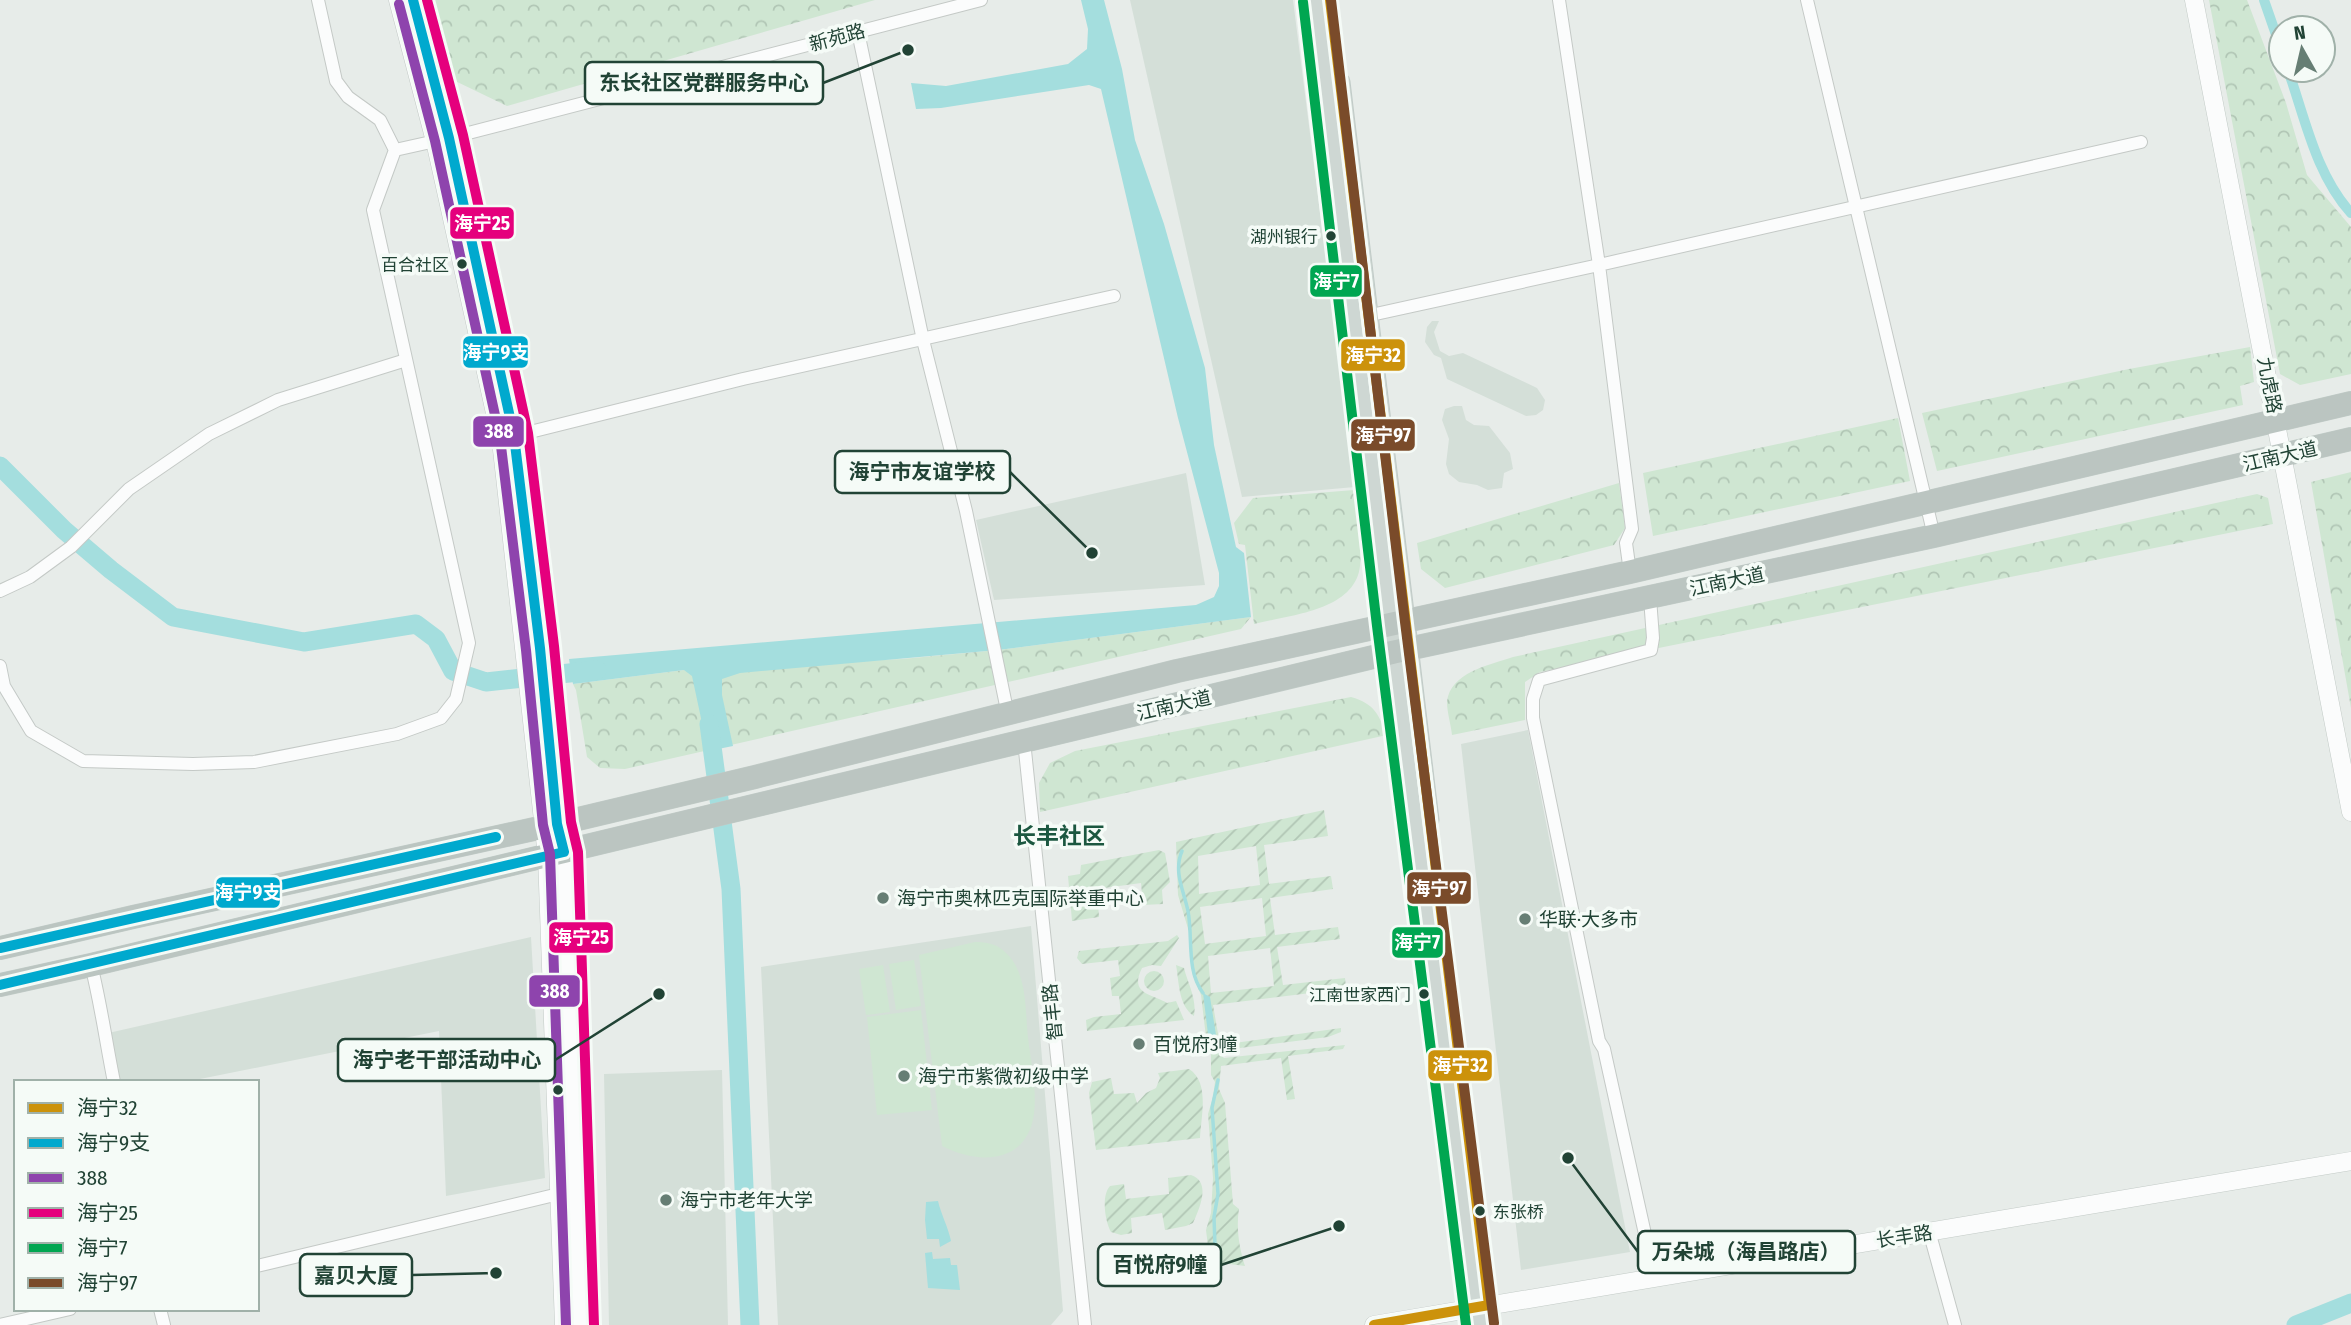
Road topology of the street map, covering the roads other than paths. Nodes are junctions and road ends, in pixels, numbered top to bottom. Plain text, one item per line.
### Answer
1 (318, 0) edge
2 (398, 0) edge
3 (413, 0) edge
4 (981, 0) edge
5 (1317, 0) edge
6 (1330, 0) edge
7 (1559, 0) edge
8 (1808, 0) edge
9 (2194, 0) edge
10 (858, 32) junction
11 (442, 140) junction
12 (2141, 142) dead end
13 (395, 150) junction
14 (1856, 206) junction
15 (1599, 265) junction
16 (1114, 296) dead end
17 (1362, 317) junction
18 (923, 341) junction
19 (406, 360) junction
20 (2351, 403) edge
21 (2277, 420) junction
22 (514, 436) junction
23 (2351, 439) edge
24 (2283, 455) junction
25 (1926, 502) junction
26 (1934, 536) junction
27 (1630, 572) junction
28 (0, 591) edge
29 (1650, 598) junction
30 (1398, 622) junction
31 (532, 652) junction
32 (1402, 652) junction
33 (0, 666) edge
34 (1008, 715) junction
35 (1024, 741) junction
36 (2351, 812) edge
37 (550, 825) junction
38 (556, 854) junction
39 (0, 948) edge
40 (90, 965) junction
41 (0, 985) edge
42 (114, 1080) edge
43 (2351, 1161) edge
44 (567, 1192) junction
45 (1929, 1231) junction
46 (1651, 1261) dead end
47 (259, 1266) edge
48 (61, 1311) edge
49 (1482, 1312) edge
50 (0, 1325) edge
51 (564, 1325) edge
52 (580, 1325) edge
53 (1085, 1325) edge
54 (1374, 1325) edge
55 (1491, 1325) edge
56 (1955, 1325) edge

1 - 13 street
2 - 11 main road
3 - 11 main road
4 - 10 street, 新苑路
5 - 17 main road
6 - 17 main road
7 - 15 street
8 - 14 street
9 - 21 main road, 九虎路
10 - 11 street, 新苑路
10 - 18 street
11 - 13 street, 新苑路
11 - 22 main road
11 - 31 main road
12 - 14 street
13 - 19 street
14 - 15 street
14 - 25 street
15 - 17 street
15 - 27 street
16 - 18 street
17 - 30 main road
18 - 22 street
18 - 34 street
19 - 28 street
19 - 33 street
20 - 21 highway, 江南大道
21 - 24 main road, 九虎路
21 - 25 highway, 江南大道
22 - 31 main road
23 - 24 highway, 江南大道
24 - 26 highway, 江南大道
24 - 36 main road, 九虎路
25 - 26 street
25 - 27 highway, 江南大道
26 - 29 highway, 江南大道
27 - 30 highway, 江南大道
29 - 32 highway, 江南大道
29 - 46 street
30 - 32 main road
30 - 34 highway, 江南大道
31 - 37 main road
32 - 35 highway, 江南大道
32 - 49 main road
34 - 37 highway, 江南大道
35 - 38 highway, 江南大道
35 - 53 street, 智丰路
37 - 38 main road
37 - 39 highway, 江南大道
38 - 40 highway, 江南大道
38 - 44 main road
40 - 41 highway, 江南大道
40 - 42 street
43 - 45 main road, 长丰路
44 - 47 street
44 - 51 main road
44 - 52 main road
45 - 49 main road, 长丰路
45 - 56 street
48 - 50 street
49 - 54 main road, 长丰路
49 - 55 main road

